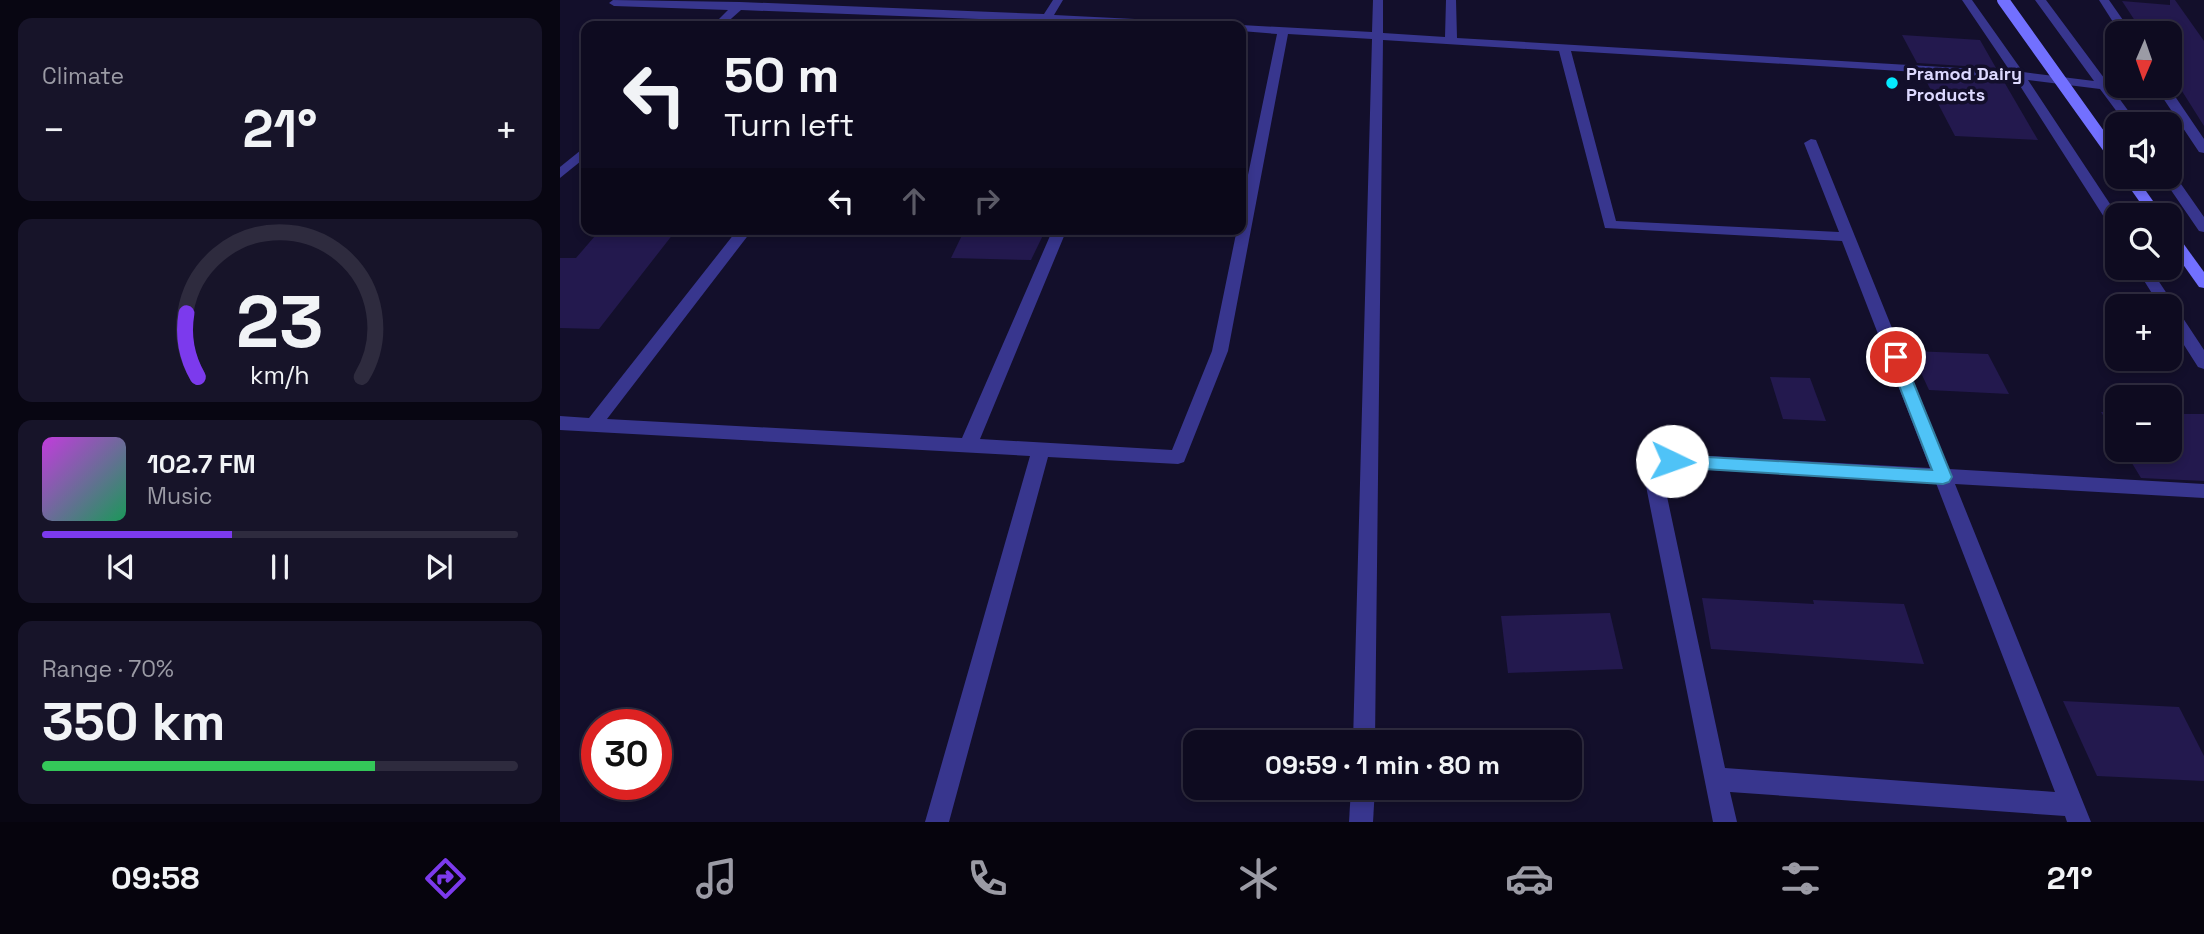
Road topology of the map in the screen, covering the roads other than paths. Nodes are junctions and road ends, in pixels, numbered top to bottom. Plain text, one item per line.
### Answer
1 (618, 0) edge
2 (1058, 0) edge
3 (1378, 0) edge
4 (1451, 0) edge
5 (1967, 0) edge
6 (2003, 0) edge
7 (2040, 0) edge
8 (2104, 0) edge
9 (741, 4) edge
10 (914, 14) junction
11 (1048, 16) junction
12 (722, 21) edge
13 (908, 21) edge
14 (1110, 21) edge
15 (2118, 21) edge
16 (1246, 28) edge
17 (1283, 30) junction
18 (1378, 36) junction
19 (1451, 41) junction
20 (1564, 47) junction
21 (2019, 75) junction
22 (2105, 85) edge
23 (2105, 86) edge
24 (2169, 98) edge
25 (1811, 143) dead end
26 (2105, 143) edge
27 (2204, 149) edge
28 (581, 155) edge
29 (560, 174) edge
30 (2177, 189) edge
31 (2105, 208) edge
32 (1246, 219) edge
33 (2204, 228) edge
34 (741, 235) edge
35 (1057, 235) edge
36 (1243, 235) edge
37 (1849, 237) junction
38 (2182, 251) edge
39 (2204, 283) edge
40 (2182, 328) edge
41 (2204, 363) edge
42 (560, 424) edge
43 (593, 425) junction
44 (968, 446) junction
45 (1041, 450) junction
46 (1943, 477) junction
47 (2204, 491) edge
48 (1364, 730) edge
49 (1716, 779) junction
50 (1362, 800) edge
51 (2076, 813) edge
52 (937, 822) edge
53 (1361, 822) edge
54 (1725, 822) edge

1 - 9 street
2 - 11 street
3 - 18 street
4 - 19 street
5 - 21 street
6 - 26 main road, bridge
7 - 22 street
8 - 15 street
9 - 10 street
9 - 12 street
10 - 11 street
10 - 13 street
11 - 14 street
16 - 17 street
17 - 18 street
17 - 32 street
18 - 19 street
18 - 48 street
19 - 20 street
20 - 21 street
20 - 37 street
21 - 23 street
21 - 31 street
24 - 27 street
25 - 37 street
28 - 29 street
30 - 33 street
34 - 43 street
35 - 44 street
36 - 45 street
37 - 46 street
38 - 39 main road
40 - 41 street
42 - 43 street
43 - 44 street
44 - 45 street
45 - 52 street
46 - 47 street
46 - 49 street
46 - 51 street
49 - 51 street
49 - 54 street
50 - 53 street

